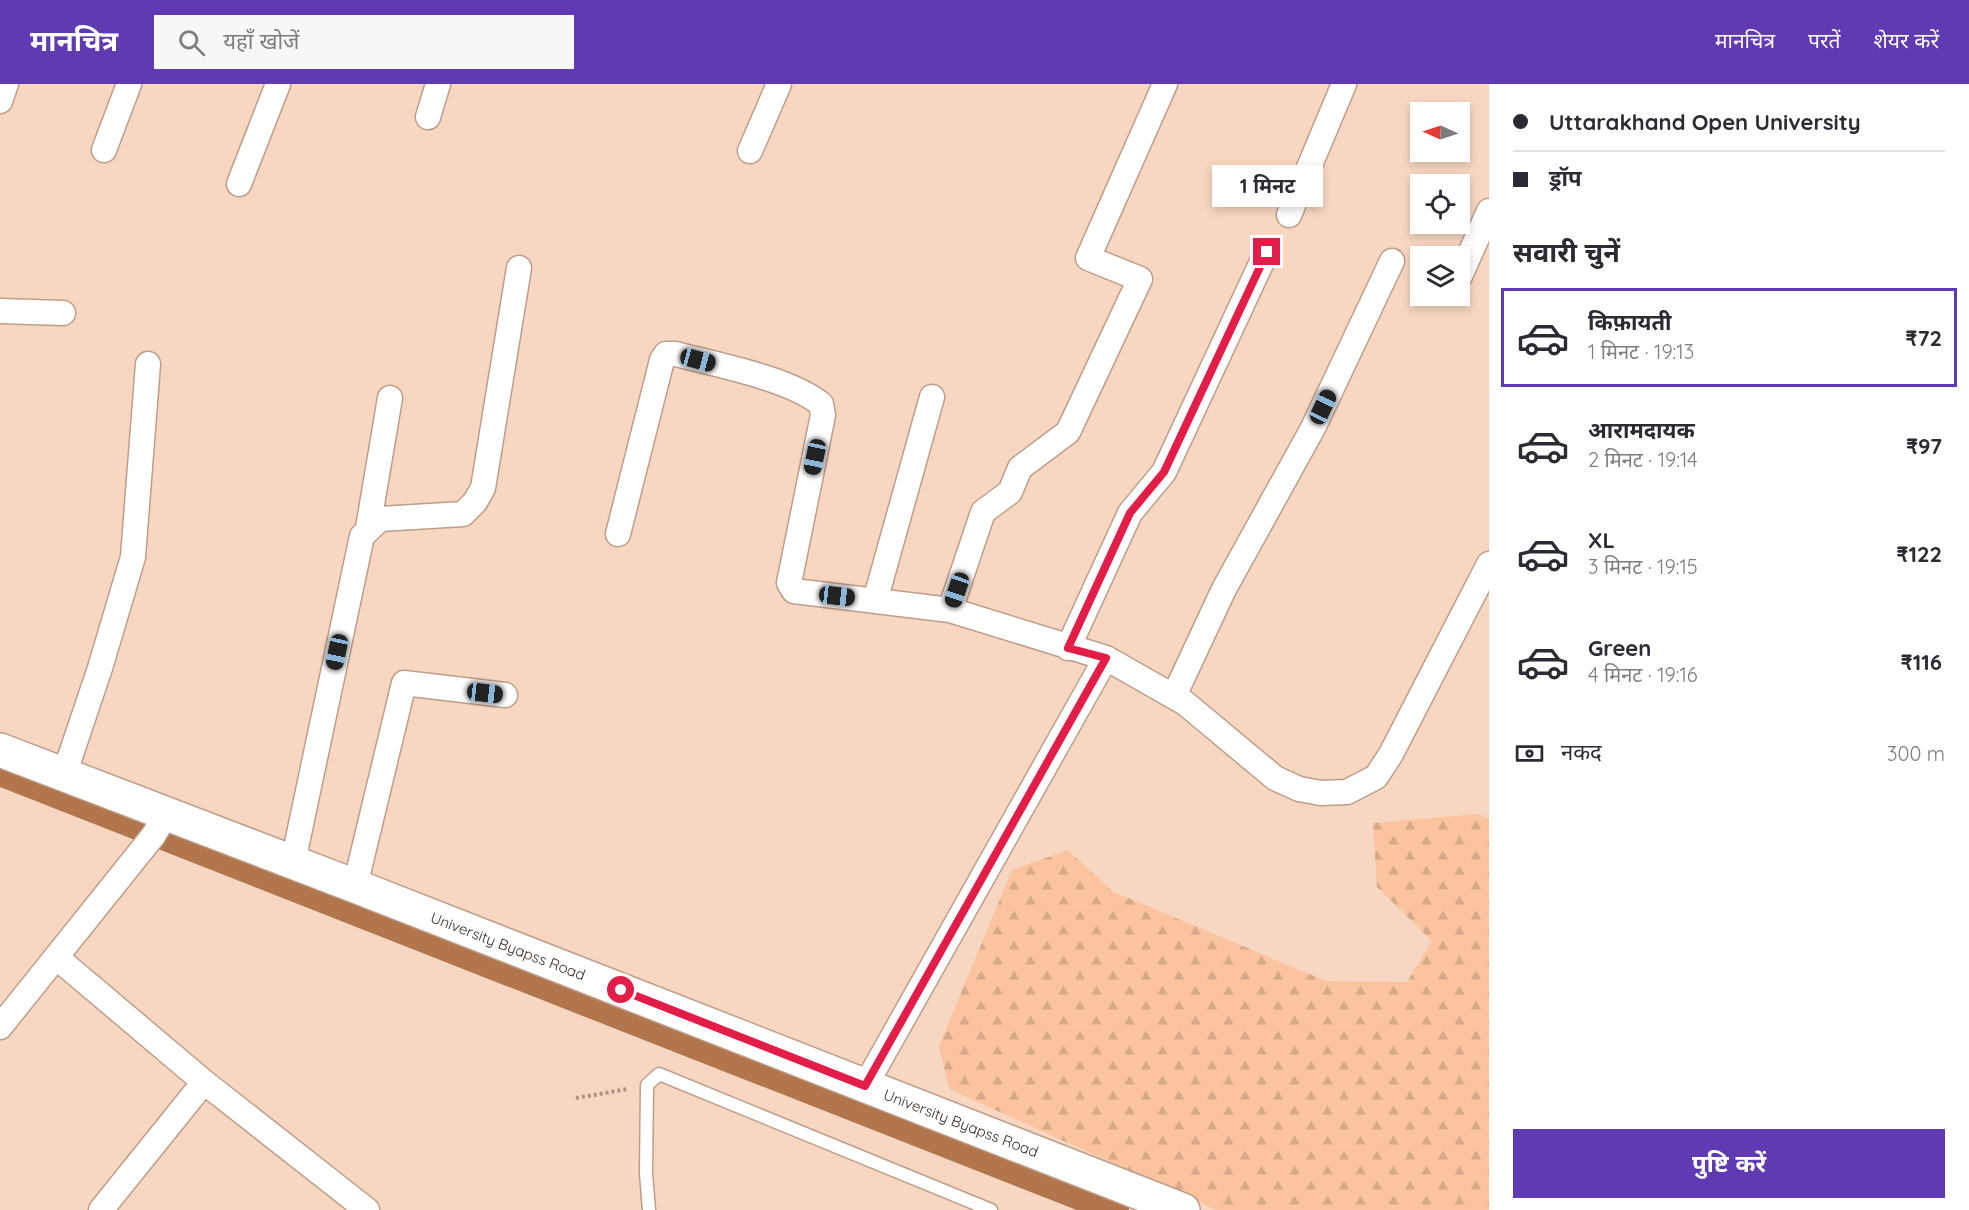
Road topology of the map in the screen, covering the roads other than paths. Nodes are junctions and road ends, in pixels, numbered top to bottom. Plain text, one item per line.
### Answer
1 (6, 84) edge
2 (129, 84) edge
3 (278, 84) edge
4 (438, 84) edge
5 (779, 84) edge
6 (1165, 84) edge
7 (1344, 84) edge
8 (0, 101) edge
9 (428, 117) dead end
10 (104, 150) dead end
11 (750, 151) dead end
12 (239, 184) dead end
13 (1489, 211) edge
14 (1289, 215) dead end
15 (1267, 252) dead end
16 (1470, 254) edge
17 (1392, 261) dead end
18 (519, 268) dead end
19 (0, 311) edge
20 (63, 314) dead end
21 (148, 364) dead end
22 (932, 397) dead end
23 (390, 398) dead end
24 (368, 528) junction
25 (618, 534) dead end
26 (1489, 564) edge
27 (875, 601) junction
28 (950, 610) junction
29 (1068, 648) junction
30 (1106, 658) junction
31 (505, 695) dead end
32 (1174, 696) junction
33 (0, 750) edge
34 (64, 775) junction
35 (160, 825) junction
36 (293, 862) junction
37 (355, 886) junction
38 (56, 957) junction
39 (0, 1027) edge
40 (204, 1082) junction
41 (865, 1086) junction
42 (361, 1208) edge
43 (101, 1210) edge
44 (649, 1210) edge
45 (991, 1210) edge
46 (1183, 1210) edge

1 - 8 street
2 - 10 street
3 - 12 street
4 - 9 street
5 - 11 street
6 - 28 street
7 - 14 street
13 - 16 street
15 - 29 street
17 - 32 street
18 - 24 street
19 - 20 street
21 - 34 street
22 - 27 street
23 - 24 street
24 - 36 street
25 - 27 street
26 - 32 street
27 - 28 street
28 - 29 street
29 - 30 street
30 - 32 street
30 - 41 street
31 - 37 street
33 - 34 main road, University Byapss Road
34 - 35 main road, University Byapss Road
35 - 36 main road, University Byapss Road
35 - 38 street
36 - 37 main road, University Byapss Road
37 - 41 main road, University Byapss Road
38 - 39 street
38 - 40 street
40 - 42 street
40 - 43 street
41 - 46 main road, University Byapss Road
44 - 45 lane

